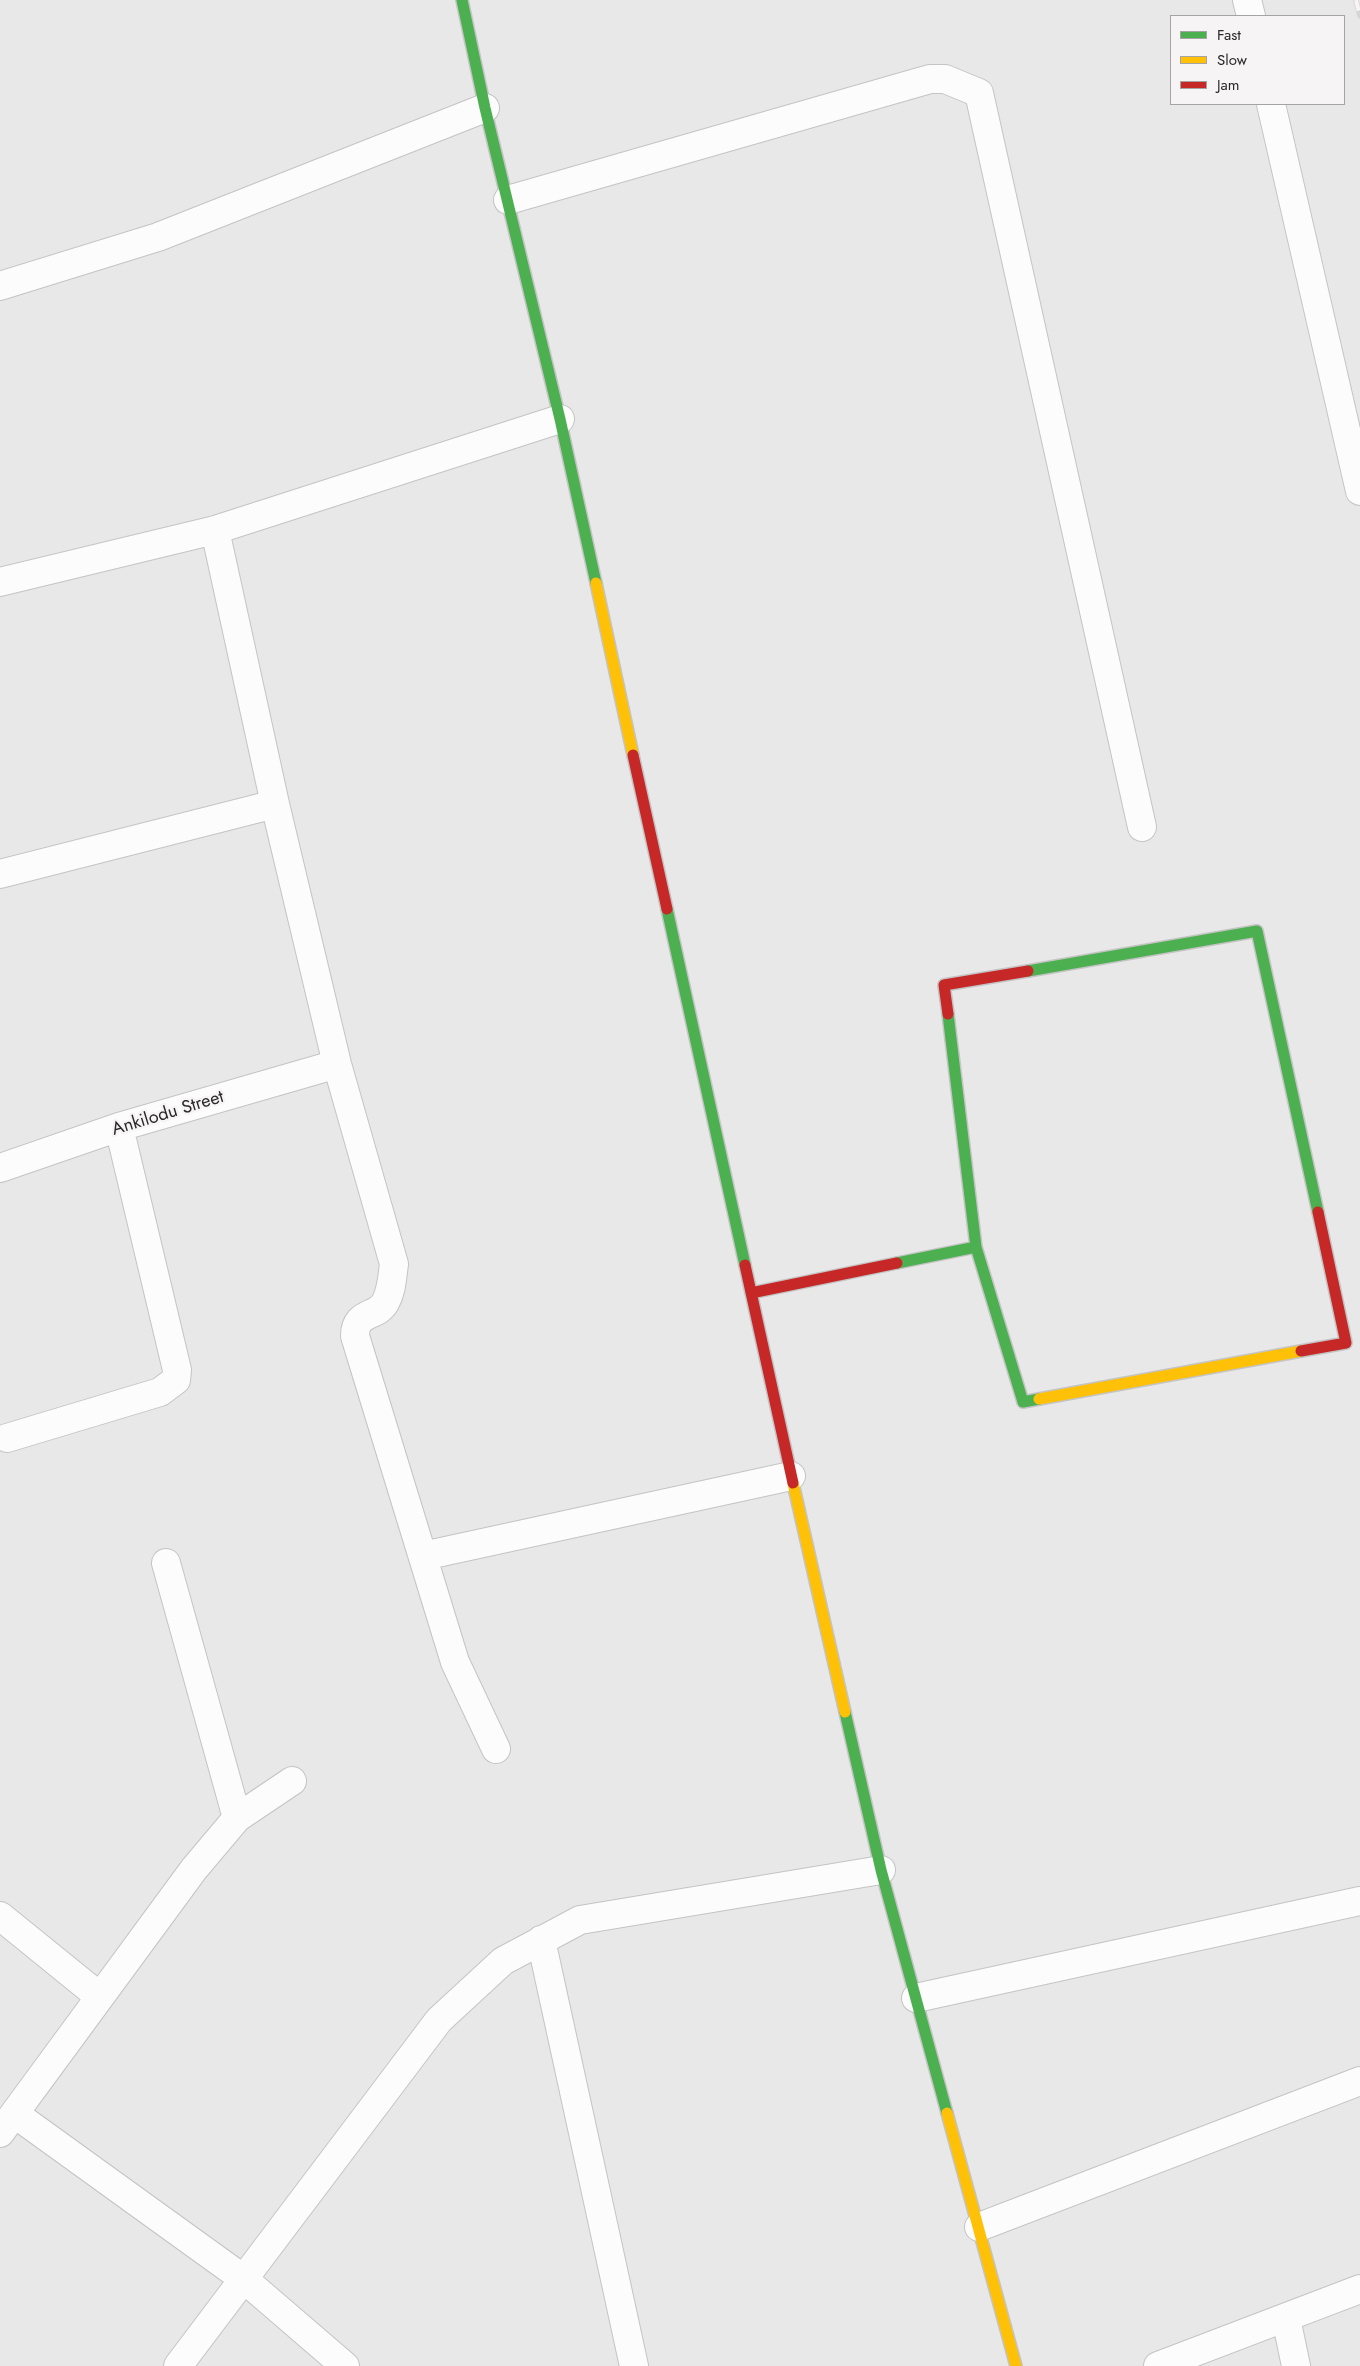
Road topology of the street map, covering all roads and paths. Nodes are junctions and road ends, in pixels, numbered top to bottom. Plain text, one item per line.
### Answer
1 (462, 0) edge
2 (1247, 0) edge
3 (1251, 15) edge
4 (1271, 105) edge
5 (484, 108) junction
6 (508, 200) junction
7 (0, 286) edge
8 (560, 419) junction
9 (1360, 491) edge
10 (215, 530) junction
11 (0, 582) edge
12 (275, 804) junction
13 (1142, 827) dead end
14 (0, 874) edge
15 (337, 1064) junction
16 (119, 1127) junction
17 (0, 1168) edge
18 (976, 1247) junction
19 (751, 1293) junction
20 (2, 1436) edge
21 (791, 1476) junction
22 (423, 1556) junction
23 (166, 1563) dead end
24 (496, 1748) dead end
25 (292, 1781) dead end
26 (236, 1818) junction
27 (881, 1870) junction
28 (1360, 1901) edge
29 (0, 1916) edge
30 (541, 1940) junction
31 (100, 1997) junction
32 (916, 1998) junction
33 (1360, 2081) edge
34 (7, 2123) edge
35 (979, 2227) junction
36 (245, 2280) junction
37 (1360, 2289) edge
38 (1286, 2318) junction
39 (178, 2366) edge
40 (345, 2366) edge
41 (634, 2366) edge
42 (1016, 2366) edge
43 (1158, 2366) edge
44 (1296, 2366) edge

1 - 5 street
2 - 3 street
4 - 9 street
5 - 6 street
5 - 7 street
6 - 8 street
6 - 13 street
8 - 10 street
8 - 19 street
10 - 11 street
10 - 12 street
12 - 14 street
12 - 15 street
15 - 16 street, Ankilodu Street
15 - 22 street
16 - 17 street, Ankilodu Street
16 - 20 street
18 - 18 street
18 - 19 street
19 - 21 street
21 - 22 street
21 - 27 street
22 - 24 street
23 - 26 street
25 - 26 street
26 - 31 street
27 - 30 street
27 - 32 street
28 - 32 street
29 - 31 street
30 - 36 street
30 - 41 street
31 - 34 street
32 - 35 street
33 - 35 street
34 - 36 street
35 - 42 street
36 - 39 street
36 - 40 street
37 - 38 street
38 - 43 street
38 - 44 street

